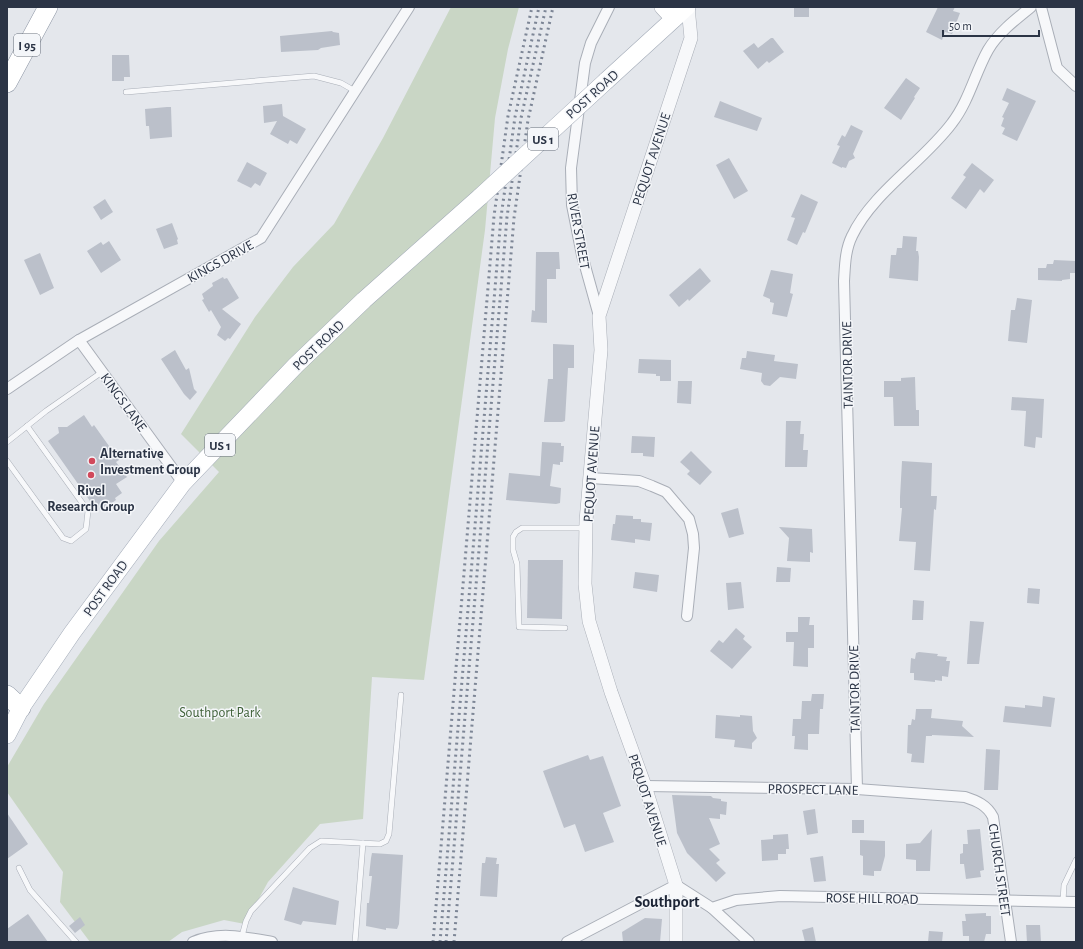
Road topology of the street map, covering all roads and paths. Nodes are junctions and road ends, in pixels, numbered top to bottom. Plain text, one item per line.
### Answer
1 (48, 7) edge
2 (409, 7) edge
3 (609, 7) edge
4 (662, 7) edge
5 (687, 7) edge
6 (1031, 7) edge
7 (1041, 7) edge
8 (674, 20) junction
9 (22, 53) junction
10 (7, 83) edge
11 (1076, 86) edge
12 (355, 91) junction
13 (126, 92) dead end
14 (7, 94) edge
15 (599, 316) junction
16 (79, 340) junction
17 (102, 372) junction
18 (7, 389) edge
19 (27, 426) junction
20 (7, 442) edge
21 (7, 460) edge
22 (590, 478) junction
23 (183, 483) junction
24 (586, 528) junction
25 (687, 616) dead end
26 (565, 628) dead end
27 (401, 694) dead end
28 (7, 695) edge
29 (21, 708) junction
30 (7, 735) edge
31 (645, 786) junction
32 (857, 789) junction
33 (980, 802) joint
34 (363, 843) junction
35 (1076, 860) edge
36 (19, 868) dead end
37 (676, 885) junction
38 (1005, 900) junction
39 (1063, 901) junction
40 (1076, 902) edge
41 (712, 908) junction
42 (242, 936) junction
43 (76, 942) edge
44 (192, 942) edge
45 (272, 942) edge
46 (355, 942) edge
47 (567, 942) edge
48 (676, 942) edge
49 (749, 942) edge
50 (1010, 942) edge

1 - 9 highway, I 95
2 - 12 street, KINGS DRIVE
3 - 15 street, RIVER STREET
4 - 8 main road
5 - 8 main road, POST ROAD / US 1
5 - 15 street, PEQUOT AVENUE
6 - 32 street, TAINTOR DRIVE
7 - 11 street
8 - 23 main road, POST ROAD / US 1, bridge
9 - 10 highway, I 95
9 - 14 highway
12 - 13 lane
12 - 16 street, KINGS DRIVE
15 - 22 street, PEQUOT AVENUE
16 - 17 street, KINGS LANE
16 - 18 street, KINGS DRIVE
17 - 19 lane
17 - 23 street, KINGS LANE
19 - 20 lane
19 - 21 lane
22 - 24 street, PEQUOT AVENUE
22 - 25 street
23 - 29 main road, POST ROAD / US 1
24 - 26 lane
24 - 31 street, PEQUOT AVENUE
27 - 34 lane
28 - 29 highway
29 - 30 main road, POST ROAD / US 1
31 - 32 street, PROSPECT LANE
31 - 37 street, PEQUOT AVENUE
32 - 33 street, PROSPECT LANE
33 - 38 street, CHURCH STREET
34 - 42 lane
34 - 46 lane
35 - 39 lane
36 - 43 lane
37 - 41 street
37 - 47 street
37 - 48 street, PEQUOT AVENUE
38 - 39 street, ROSE HILL ROAD
38 - 41 street, ROSE HILL ROAD
38 - 50 street, CHURCH STREET
39 - 40 street, ROSE HILL ROAD
41 - 49 street
42 - 44 street
42 - 45 street

